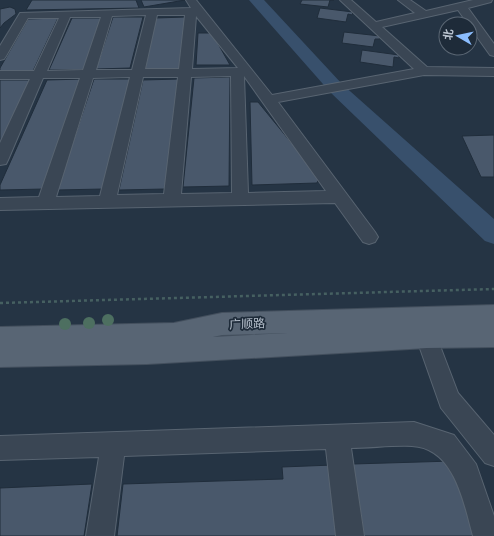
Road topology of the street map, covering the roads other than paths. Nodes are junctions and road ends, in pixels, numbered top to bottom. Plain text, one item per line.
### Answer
1 (345, 0) edge
2 (403, 0) edge
3 (487, 0) edge
4 (462, 4) edge
5 (193, 7) edge
6 (152, 12) junction
7 (108, 13) junction
8 (66, 14) junction
9 (424, 14) junction
10 (374, 26) junction
11 (5, 38) edge
12 (494, 52) edge
13 (0, 56) edge
14 (424, 71) junction
15 (243, 72) junction
16 (494, 72) edge
17 (185, 73) junction
18 (88, 74) junction
19 (137, 74) junction
20 (0, 75) edge
21 (38, 75) junction
22 (269, 100) junction
23 (0, 160) edge
24 (340, 197) junction
25 (240, 199) junction
26 (172, 200) junction
27 (107, 202) junction
28 (45, 203) junction
29 (0, 204) edge
30 (369, 237) dead end
31 (494, 316) edge
32 (494, 336) edge
33 (427, 337) junction
34 (0, 338) edge
35 (0, 355) edge
36 (337, 436) junction
37 (113, 444) junction
38 (0, 448) edge
39 (494, 454) edge
40 (100, 536) edge
41 (350, 536) edge
42 (488, 536) edge

1 - 10 street
2 - 9 street
3 - 4 street
4 - 9 street
4 - 12 street
5 - 6 street
5 - 15 street
5 - 17 street
6 - 7 street
6 - 19 street
7 - 8 street
7 - 18 street
8 - 11 street
8 - 21 street
9 - 10 street
10 - 14 street
11 - 13 street
14 - 16 street
14 - 22 street
15 - 17 street
15 - 22 street
15 - 25 street
17 - 19 street
17 - 26 street
18 - 19 street
18 - 21 street
18 - 28 street
19 - 27 street
20 - 21 street
21 - 23 street
22 - 24 street
24 - 25 street
24 - 30 street
25 - 26 street
26 - 27 street
27 - 28 street
28 - 29 street
31 - 34 main road, 广顺路
32 - 33 main road, 广顺路
33 - 35 main road, 广顺路
33 - 39 street
36 - 37 street
36 - 41 street
36 - 42 street
37 - 38 street
37 - 40 street

